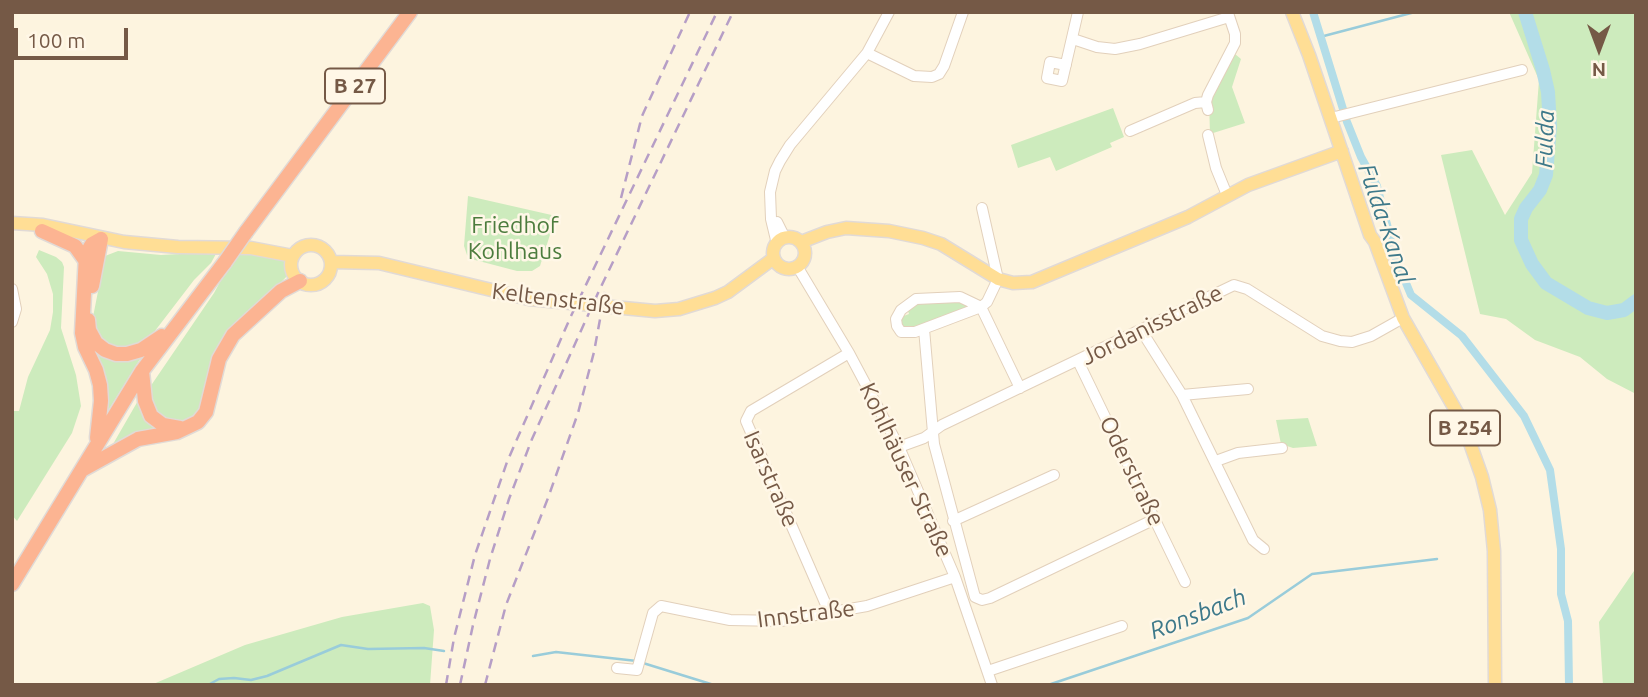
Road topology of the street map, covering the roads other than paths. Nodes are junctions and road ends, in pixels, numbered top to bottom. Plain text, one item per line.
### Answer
1 (410, 12) edge
2 (889, 12) edge
3 (963, 12) edge
4 (1078, 12) edge
5 (1292, 12) edge
6 (1229, 15) edge
7 (1073, 38) junction
8 (867, 52) junction
9 (1066, 65) dead end
10 (1521, 70) dead end
11 (1340, 116) junction
12 (1130, 131) dead end
13 (1208, 135) dead end
14 (1342, 151) junction
15 (1227, 195) junction
16 (982, 208) dead end
17 (16, 224) edge
18 (41, 231) junction
19 (101, 239) junction
20 (781, 241) junction
21 (801, 242) junction
22 (293, 256) junction
23 (774, 258) junction
24 (85, 260) junction
25 (331, 262) junction
26 (797, 266) junction
27 (296, 277) junction
28 (998, 279) junction
29 (12, 289) edge
30 (981, 307) junction
31 (1400, 320) junction
32 (12, 322) edge
33 (172, 329) junction
34 (923, 329) junction
35 (1141, 330) junction
36 (849, 353) junction
37 (1078, 361) junction
38 (142, 371) junction
39 (1020, 388) junction
40 (1248, 389) dead end
41 (1182, 396) junction
42 (191, 427) junction
43 (933, 431) junction
44 (95, 446) junction
45 (899, 447) junction
46 (1282, 448) dead end
47 (1216, 461) junction
48 (81, 471) junction
49 (1054, 475) dead end
50 (1155, 519) junction
51 (953, 521) junction
52 (1264, 548) dead end
53 (955, 577) junction
54 (1185, 582) dead end
55 (12, 584) edge
56 (830, 614) junction
57 (1122, 625) dead end
58 (617, 668) dead end
59 (988, 671) junction
60 (992, 685) edge
61 (1488, 685) edge
62 (1495, 685) edge

1 - 33 highway, B 27, bridge
2 - 8 street
3 - 8 street
4 - 7 street
5 - 11 main road, B 254
6 - 7 street
6 - 12 street
7 - 9 street
8 - 20 street
10 - 11 street
11 - 14 main road, B 254
13 - 15 street
14 - 15 main road
14 - 31 main road, B 254
15 - 28 main road
16 - 28 street
17 - 18 main road, Keltenstraße
17 - 19 main road, Keltenstraße
18 - 19 main road, Keltenstraße
18 - 24 highway
19 - 22 main road, Keltenstraße
19 - 24 highway
19 - 33 highway
20 - 21 main road
20 - 23 main road
21 - 26 main road
21 - 28 main road
22 - 25 main road, Keltenstraße
22 - 27 main road
23 - 25 main road, Keltenstraße
23 - 26 main road
24 - 44 highway
25 - 27 main road
26 - 36 street, Kohlhäuser Straße
27 - 42 highway
28 - 30 street
29 - 32 street
30 - 34 street
30 - 34 street
30 - 39 street
31 - 35 street, Jordanisstraße
31 - 61 main road, B 254
31 - 62 main road, B 254
33 - 38 highway, B 27
34 - 43 street
35 - 37 street, Jordanisstraße
35 - 41 street
36 - 45 street, Kohlhäuser Straße
36 - 56 street, Isarstraße
37 - 39 street, Jordanisstraße
37 - 50 street, Oderstraße
38 - 42 highway
38 - 44 highway, B 27
39 - 43 street, Jordanisstraße
40 - 41 street
41 - 47 street
42 - 48 highway
43 - 45 street, Jordanisstraße
43 - 51 street
44 - 48 highway, B 27
45 - 53 street, Kohlhäuser Straße
46 - 47 street
47 - 52 street
48 - 55 highway, B 27
49 - 51 street
50 - 51 street
50 - 54 street, Oderstraße
53 - 56 street, Innstraße
53 - 59 street, Kohlhäuser Straße
56 - 58 street, Innstraße
57 - 59 street
59 - 60 street, Kohlhäuser Straße

